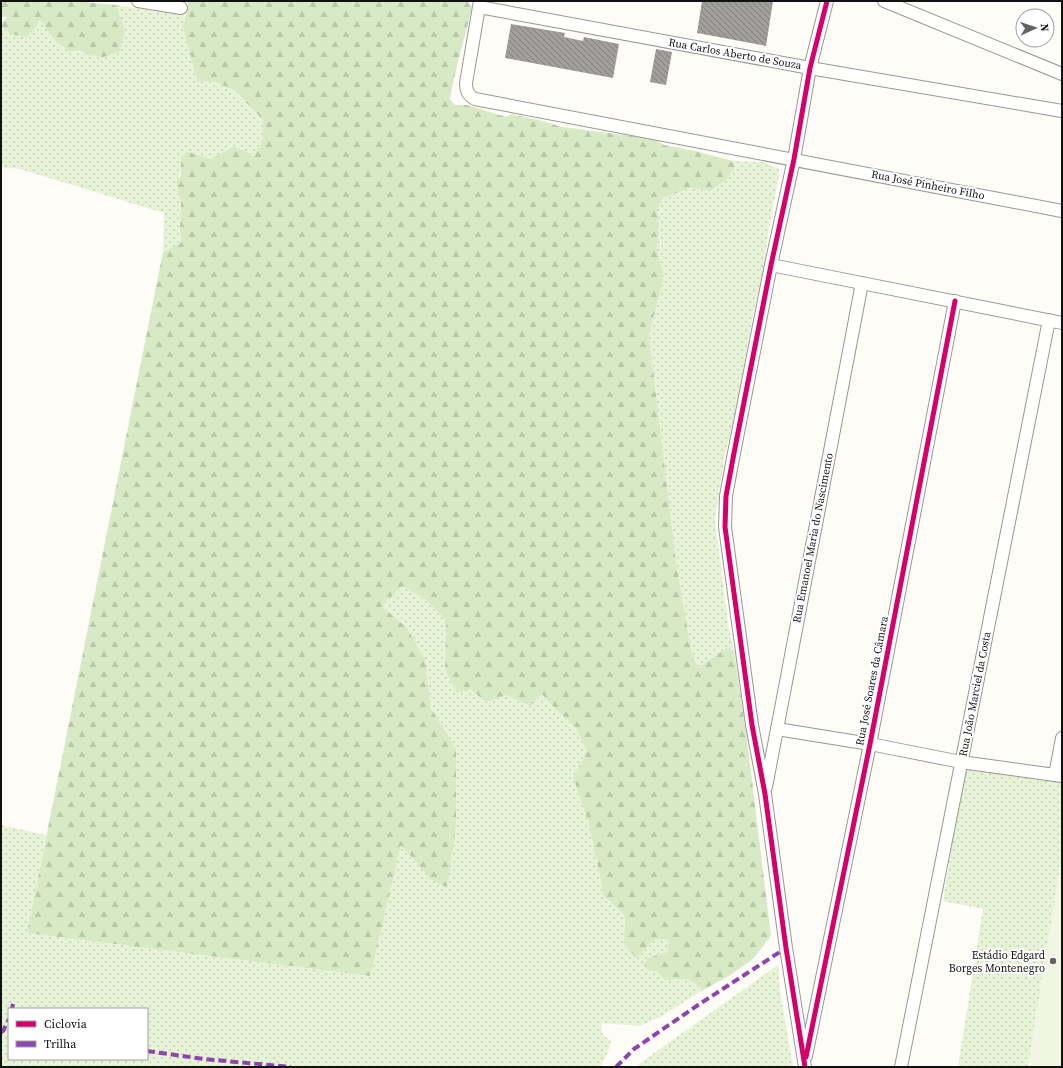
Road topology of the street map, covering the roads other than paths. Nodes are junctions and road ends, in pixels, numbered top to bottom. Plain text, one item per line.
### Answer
1 (138, 1) edge
2 (827, 1) edge
3 (884, 1) edge
4 (480, 4) edge
5 (181, 8) dead end
6 (810, 68) junction
7 (1062, 74) edge
8 (1062, 111) edge
9 (794, 159) junction
10 (1062, 211) edge
11 (771, 265) junction
12 (862, 283) junction
13 (955, 302) junction
14 (1049, 320) junction
15 (1062, 323) edge
16 (777, 729) junction
17 (1062, 738) edge
18 (870, 744) junction
19 (961, 762) junction
20 (1058, 776) edge
21 (765, 794) junction
22 (804, 1065) edge
23 (901, 1067) edge

1 - 5 street
2 - 6 street
3 - 7 street
4 - 6 street, Rua Carlos Aberto de Souza
4 - 9 street, Rua José Pinheiro Filho
6 - 8 street, Rua Carlos Aberto de Souza
6 - 9 street
9 - 10 street, Rua José Pinheiro Filho
9 - 11 street
11 - 12 street
11 - 21 street
12 - 13 street
12 - 16 street, Rua Emanoel Maria do Nascimento
13 - 14 street
13 - 18 street, Rua José Soares da Câmara
14 - 15 street
14 - 19 street, Rua João Marciel da Costa
16 - 18 street
16 - 21 street, Rua Emanoel Maria do Nascimento
17 - 20 street
18 - 19 street
18 - 22 street, Rua José Soares da Câmara
19 - 20 street
19 - 23 street, Rua João Marciel da Costa
21 - 22 street

